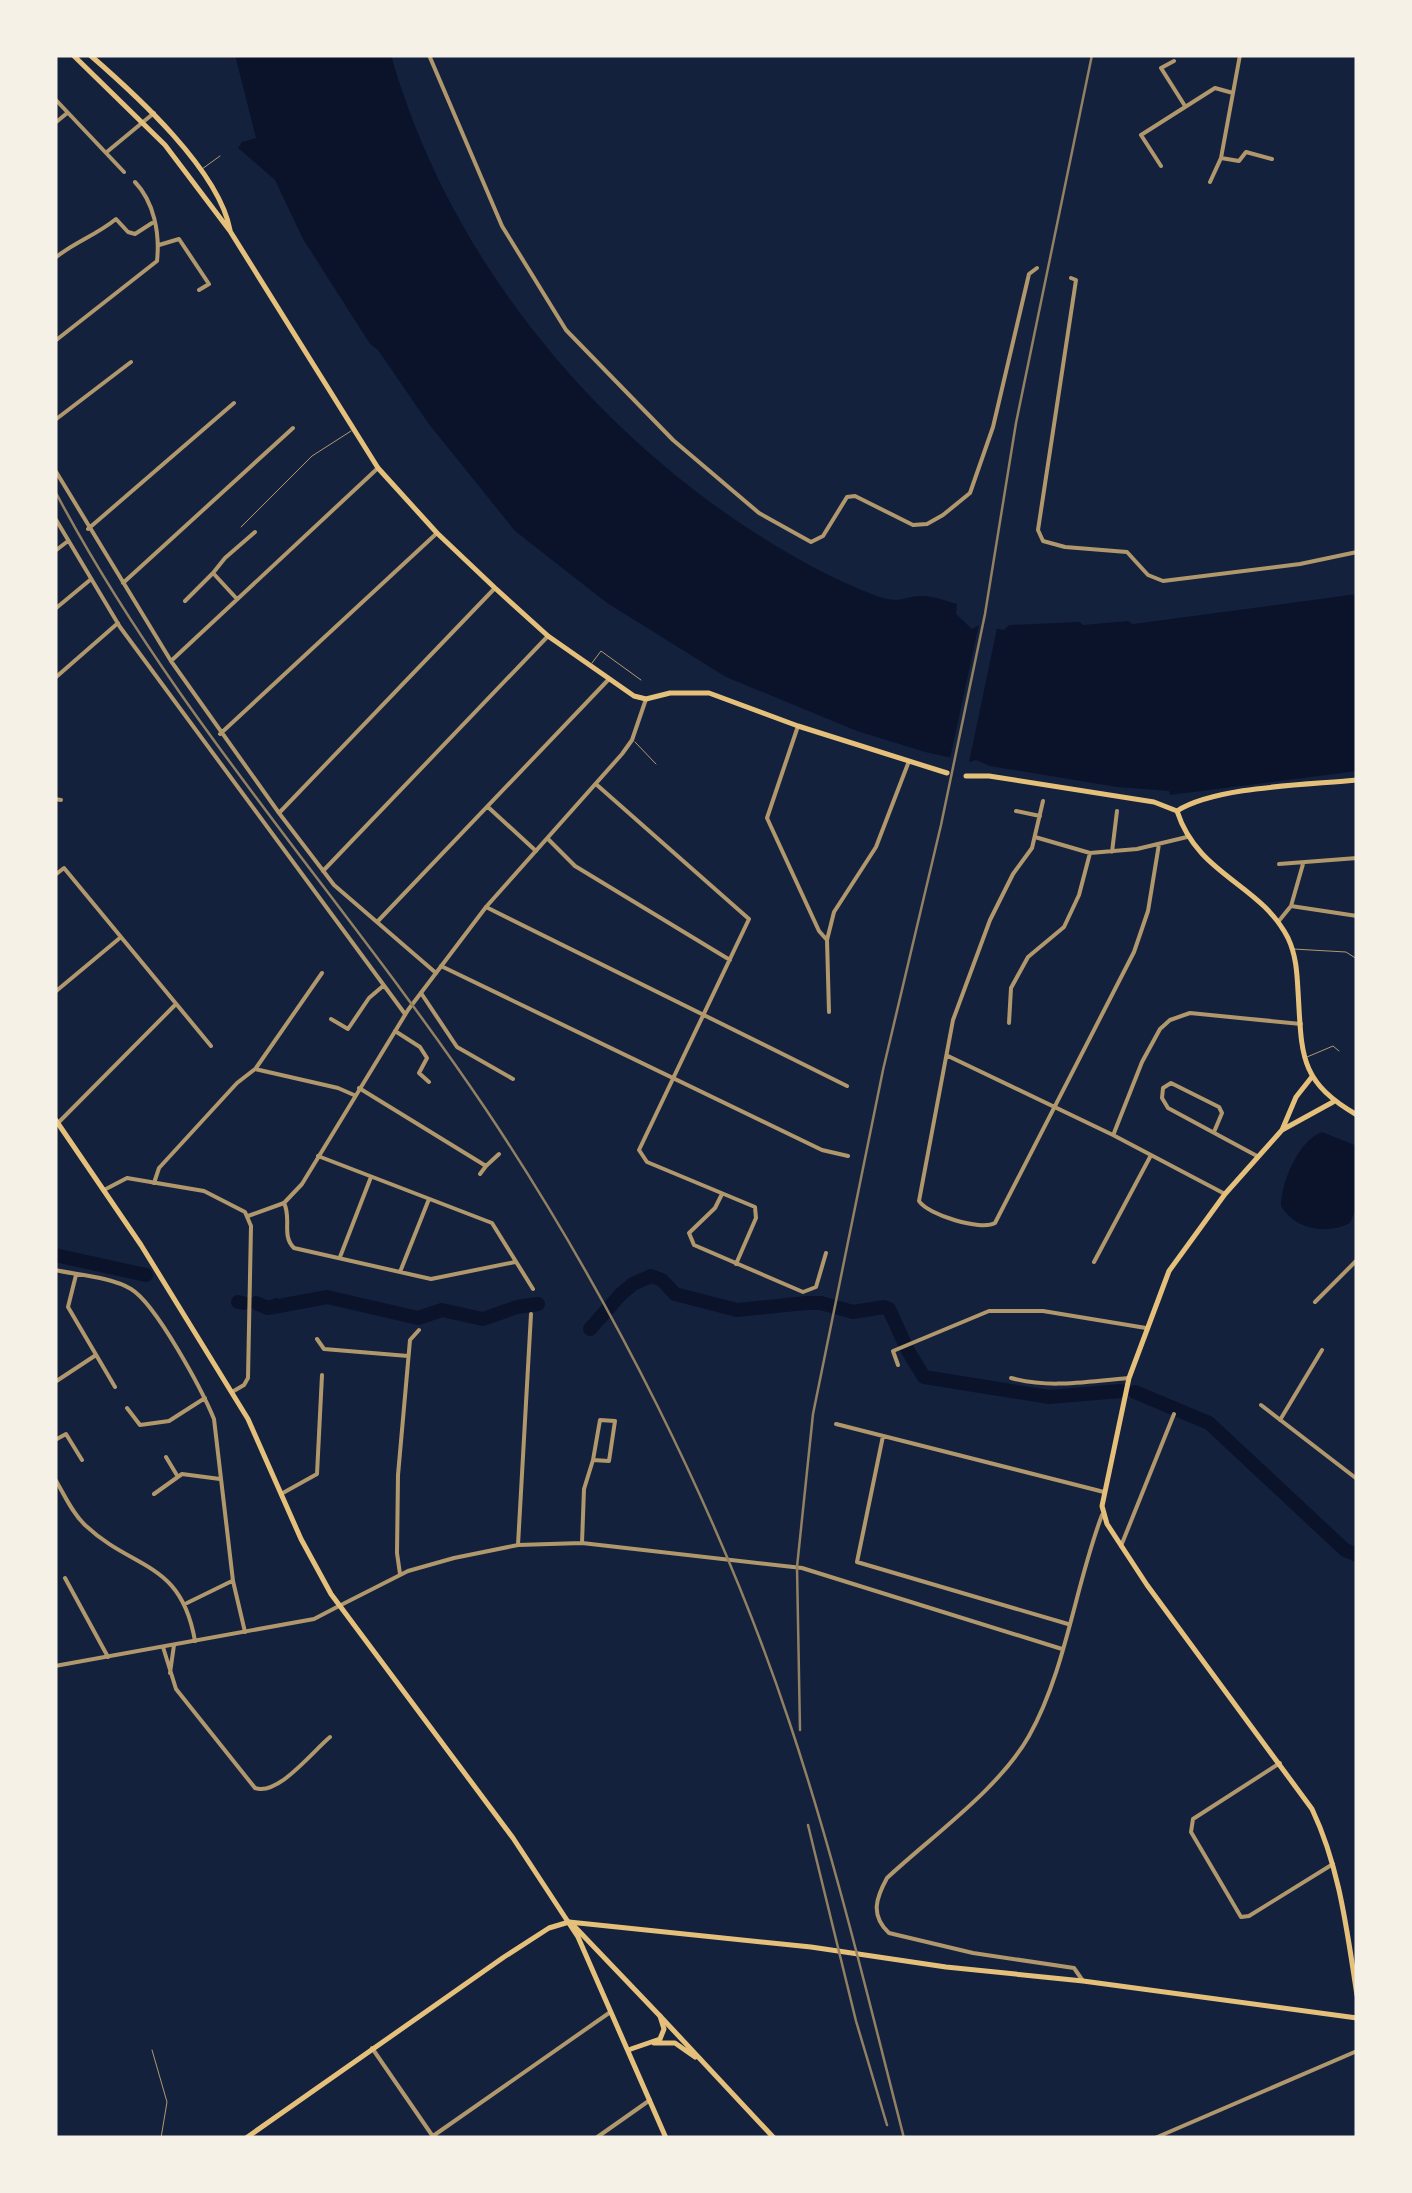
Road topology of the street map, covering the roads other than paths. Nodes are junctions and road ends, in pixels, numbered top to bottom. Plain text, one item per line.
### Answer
1 (72, 55) edge
2 (90, 55) edge
3 (429, 55) edge
4 (1240, 55) edge
5 (1174, 61) dead end
6 (1233, 94) junction
7 (55, 98) edge
8 (1185, 106) junction
9 (154, 112) junction
10 (66, 114) junction
11 (55, 122) edge
12 (144, 123) junction
13 (107, 152) junction
14 (220, 156) dead end
15 (1221, 158) junction
16 (1272, 159) dead end
17 (1162, 166) dead end
18 (200, 171) junction
19 (124, 172) dead end
20 (135, 182) dead end
21 (1210, 182) dead end
22 (152, 222) junction
23 (230, 231) junction
24 (159, 245) junction
25 (55, 258) edge
26 (1036, 268) dead end
27 (1075, 278) dead end
28 (200, 290) dead end
29 (55, 341) edge
30 (131, 362) dead end
31 (234, 403) dead end
32 (55, 420) edge
33 (292, 428) dead end
34 (353, 430) junction
35 (378, 468) junction
36 (55, 470) edge
37 (55, 518) edge
38 (241, 527) dead end
39 (88, 529) junction
40 (256, 532) dead end
41 (437, 532) junction
42 (68, 541) junction
43 (55, 551) edge
44 (1357, 552) edge
45 (213, 573) junction
46 (91, 579) junction
47 (123, 584) junction
48 (495, 588) junction
49 (237, 599) junction
50 (185, 600) dead end
51 (55, 609) edge
52 (118, 624) junction
53 (548, 636) junction
54 (180, 639) dead end
55 (187, 646) junction
56 (170, 661) junction
57 (590, 666) junction
58 (55, 678) edge
59 (608, 679) junction
60 (642, 680) dead end
61 (646, 700) junction
62 (798, 726) junction
63 (220, 734) junction
64 (632, 740) junction
65 (908, 761) junction
66 (656, 764) dead end
67 (947, 773) dead end
68 (966, 776) dead end
69 (1357, 780) edge
70 (597, 785) junction
71 (1043, 801) dead end
72 (488, 806) junction
73 (1016, 811) dead end
74 (1117, 811) dead end
75 (1178, 811) junction
76 (279, 813) junction
77 (1040, 816) junction
78 (1035, 837) junction
79 (1187, 837) junction
80 (548, 839) junction
81 (1160, 844) junction
82 (536, 851) junction
83 (1112, 852) junction
84 (1090, 853) junction
85 (1357, 858) edge
86 (1279, 864) dead end
87 (1304, 864) junction
88 (323, 871) junction
89 (55, 875) edge
90 (1291, 906) junction
91 (486, 907) junction
92 (1357, 916) edge
93 (378, 921) junction
94 (1278, 922) junction
95 (121, 937) junction
96 (827, 940) junction
97 (1292, 949) junction
98 (1357, 959) edge
99 (730, 960) junction
100 (441, 966) junction
101 (322, 973) dead end
102 (437, 973) junction
103 (383, 986) junction
104 (55, 992) edge
105 (421, 993) junction
106 (176, 1004) junction
107 (828, 1012) dead end
108 (405, 1014) junction
109 (703, 1015) junction
110 (331, 1019) dead end
111 (1009, 1023) dead end
112 (1300, 1024) junction
113 (395, 1031) junction
114 (210, 1046) dead end
115 (1339, 1051) dead end
116 (946, 1055) junction
117 (1305, 1058) junction
118 (255, 1068) junction
119 (673, 1078) junction
120 (1311, 1078) junction
121 (512, 1079) dead end
122 (430, 1082) dead end
123 (847, 1086) dead end
124 (360, 1088) junction
125 (354, 1095) junction
126 (1333, 1102) junction
127 (1055, 1107) junction
128 (1288, 1111) junction
129 (1357, 1116) edge
130 (1300, 1119) junction
131 (56, 1121) edge
132 (1282, 1130) junction
133 (1214, 1132) junction
134 (1113, 1135) junction
135 (499, 1154) dead end
136 (318, 1156) junction
137 (848, 1156) dead end
138 (1257, 1156) junction
139 (1150, 1157) junction
140 (486, 1166) junction
141 (480, 1174) dead end
142 (371, 1178) junction
143 (154, 1183) junction
144 (104, 1190) junction
145 (722, 1194) junction
146 (1226, 1194) junction
147 (429, 1198) junction
148 (284, 1203) junction
149 (248, 1216) junction
150 (826, 1253) dead end
151 (339, 1258) junction
152 (1357, 1260) edge
153 (515, 1262) junction
154 (1094, 1262) dead end
155 (736, 1264) junction
156 (55, 1270) edge
157 (400, 1272) junction
158 (76, 1276) junction
159 (532, 1289) dead end
160 (1315, 1302) dead end
161 (530, 1314) dead end
162 (1146, 1328) junction
163 (419, 1330) dead end
164 (317, 1340) dead end
165 (890, 1343) dead end
166 (1322, 1350) dead end
167 (894, 1351) junction
168 (96, 1355) junction
169 (408, 1356) junction
170 (898, 1364) dead end
171 (322, 1375) dead end
172 (1011, 1378) dead end
173 (1129, 1378) junction
174 (55, 1382) edge
175 (115, 1387) dead end
176 (232, 1392) junction
177 (205, 1398) junction
178 (1262, 1405) dead end
179 (127, 1408) dead end
180 (1174, 1414) dead end
181 (1280, 1420) junction
182 (836, 1424) dead end
183 (882, 1436) junction
184 (55, 1440) edge
185 (166, 1457) dead end
186 (82, 1460) dead end
187 (593, 1460) junction
188 (1356, 1475) edge
189 (178, 1476) junction
190 (55, 1479) edge
191 (220, 1479) junction
192 (1104, 1492) junction
193 (154, 1494) dead end
194 (281, 1494) junction
195 (1102, 1515) junction
196 (582, 1543) junction
197 (518, 1545) junction
198 (1121, 1546) junction
199 (400, 1574) junction
200 (64, 1578) dead end
201 (232, 1581) junction
202 (187, 1603) junction
203 (339, 1606) junction
204 (1068, 1624) junction
205 (244, 1632) junction
206 (195, 1640) junction
207 (174, 1644) junction
208 (162, 1646) junction
209 (1062, 1649) junction
210 (108, 1657) junction
211 (55, 1666) edge
212 (170, 1673) junction
213 (330, 1738) dead end
214 (1280, 1764) junction
215 (1333, 1864) junction
216 (569, 1922) junction
217 (1083, 1981) junction
218 (1357, 1996) edge
219 (612, 2012) junction
220 (660, 2016) junction
221 (1357, 2018) edge
222 (654, 2043) junction
223 (372, 2048) junction
224 (152, 2050) dead end
225 (630, 2050) junction
226 (1357, 2051) edge
227 (702, 2062) junction
228 (650, 2100) junction
229 (433, 2137) edge
230 (161, 2138) edge
231 (246, 2138) edge
232 (596, 2138) edge
233 (666, 2138) edge
234 (774, 2138) edge
235 (1155, 2138) edge

1 - 12 main road
2 - 9 main road
3 - 26 street
4 - 6 street
5 - 8 street
6 - 8 street
6 - 15 street
7 - 10 street
8 - 17 street
9 - 12 street
9 - 18 main road
10 - 11 street
10 - 13 street
12 - 13 street
12 - 23 main road
13 - 19 street
14 - 18 lane
15 - 16 street
15 - 21 street
18 - 23 main road
20 - 22 street
22 - 24 street
22 - 25 street
23 - 34 main road
24 - 28 street
24 - 29 street
27 - 44 street
30 - 32 street
31 - 39 street
33 - 47 street
34 - 35 main road
34 - 38 lane
35 - 41 main road
35 - 49 street
36 - 39 street
37 - 42 street
39 - 47 street
40 - 45 street
41 - 48 main road
41 - 63 street
42 - 43 street
42 - 46 street
45 - 49 street
45 - 50 street
46 - 51 street
46 - 52 street
47 - 56 street
48 - 53 main road
48 - 76 street
49 - 55 street
52 - 58 street
52 - 103 street
53 - 57 main road
53 - 88 street
54 - 55 lane
55 - 56 street
56 - 63 street
57 - 59 main road
57 - 60 lane
59 - 61 main road
59 - 72 street
61 - 62 main road
61 - 64 street
62 - 65 main road
62 - 96 street
63 - 76 street
64 - 66 lane
64 - 70 street
65 - 67 main road
65 - 96 street
68 - 75 main road
69 - 75 main road
70 - 80 street
70 - 99 street
71 - 77 street
72 - 82 street
72 - 93 street
73 - 77 street
74 - 83 street
75 - 79 main road
76 - 88 street
77 - 78 street
78 - 84 street
78 - 116 street
79 - 81 street
79 - 94 main road
80 - 82 street
80 - 99 street
81 - 83 street
81 - 127 street
82 - 91 street
83 - 84 street
84 - 111 street
85 - 87 street
86 - 87 street
87 - 90 street
88 - 93 street
89 - 95 street
90 - 92 street
90 - 94 street
91 - 100 street
91 - 109 street
93 - 102 street
94 - 97 main road
95 - 104 street
95 - 106 street
96 - 107 street
97 - 98 lane
97 - 112 main road
99 - 109 street
100 - 102 street
100 - 119 street
101 - 118 street
102 - 105 street
103 - 108 street
103 - 110 street
105 - 108 street
105 - 121 street
106 - 114 street
106 - 131 street
108 - 113 street
109 - 119 street
109 - 123 street
112 - 117 main road
112 - 134 street
113 - 122 street
113 - 124 street
115 - 117 lane
116 - 127 street
116 - 127 street
117 - 120 main road
118 - 125 street
118 - 143 street
119 - 137 street
119 - 145 street
120 - 126 main road
120 - 128 main road
124 - 125 street
124 - 140 street
125 - 136 street
126 - 129 main road
126 - 130 main road
127 - 134 street
128 - 130 main road
128 - 132 main road
130 - 132 main road
131 - 144 main road
132 - 138 main road
133 - 133 street
133 - 138 street
134 - 139 street
135 - 140 street
136 - 142 street
136 - 148 street
138 - 146 main road
139 - 146 street
139 - 154 street
140 - 141 street
142 - 147 street
142 - 151 street
143 - 144 street
143 - 149 street
144 - 176 main road
145 - 155 street
145 - 155 street
146 - 162 main road
147 - 153 street
147 - 157 street
148 - 149 street
148 - 151 street
149 - 176 street
150 - 155 street
151 - 157 street
152 - 160 street
153 - 157 street
153 - 159 street
156 - 158 street
158 - 168 street
158 - 177 street
161 - 197 street
162 - 167 street
162 - 173 main road
163 - 169 street
164 - 169 street
165 - 167 street
166 - 181 street
167 - 170 street
168 - 174 street
168 - 175 street
169 - 199 street
171 - 194 street
172 - 173 street
173 - 192 main road
176 - 194 main road
177 - 179 street
177 - 191 street
178 - 181 street
180 - 198 street
181 - 188 street
182 - 183 street
183 - 192 street
183 - 204 street
184 - 186 street
185 - 189 street
187 - 187 street
187 - 196 street
189 - 191 street
189 - 193 street
190 - 202 street
191 - 201 street
192 - 195 main road
194 - 203 main road
195 - 198 main road
195 - 204 street
196 - 197 street
196 - 209 street
197 - 199 street
198 - 214 main road
199 - 203 street
200 - 210 street
201 - 202 street
201 - 205 street
202 - 206 street
203 - 205 street
203 - 216 main road
204 - 209 street
205 - 206 street
206 - 207 street
207 - 208 street
207 - 212 street
208 - 210 street
208 - 212 street
209 - 217 street
210 - 211 street
212 - 213 street
214 - 215 main road
214 - 215 street
215 - 218 main road
216 - 217 main road
216 - 219 main road
216 - 220 main road
216 - 223 main road
217 - 221 main road
219 - 225 main road
219 - 229 street
220 - 222 main road
220 - 227 main road
222 - 225 main road
222 - 227 main road
223 - 229 street
223 - 231 main road
224 - 230 lane
225 - 228 main road
226 - 235 street
227 - 234 main road
228 - 232 street
228 - 233 main road

